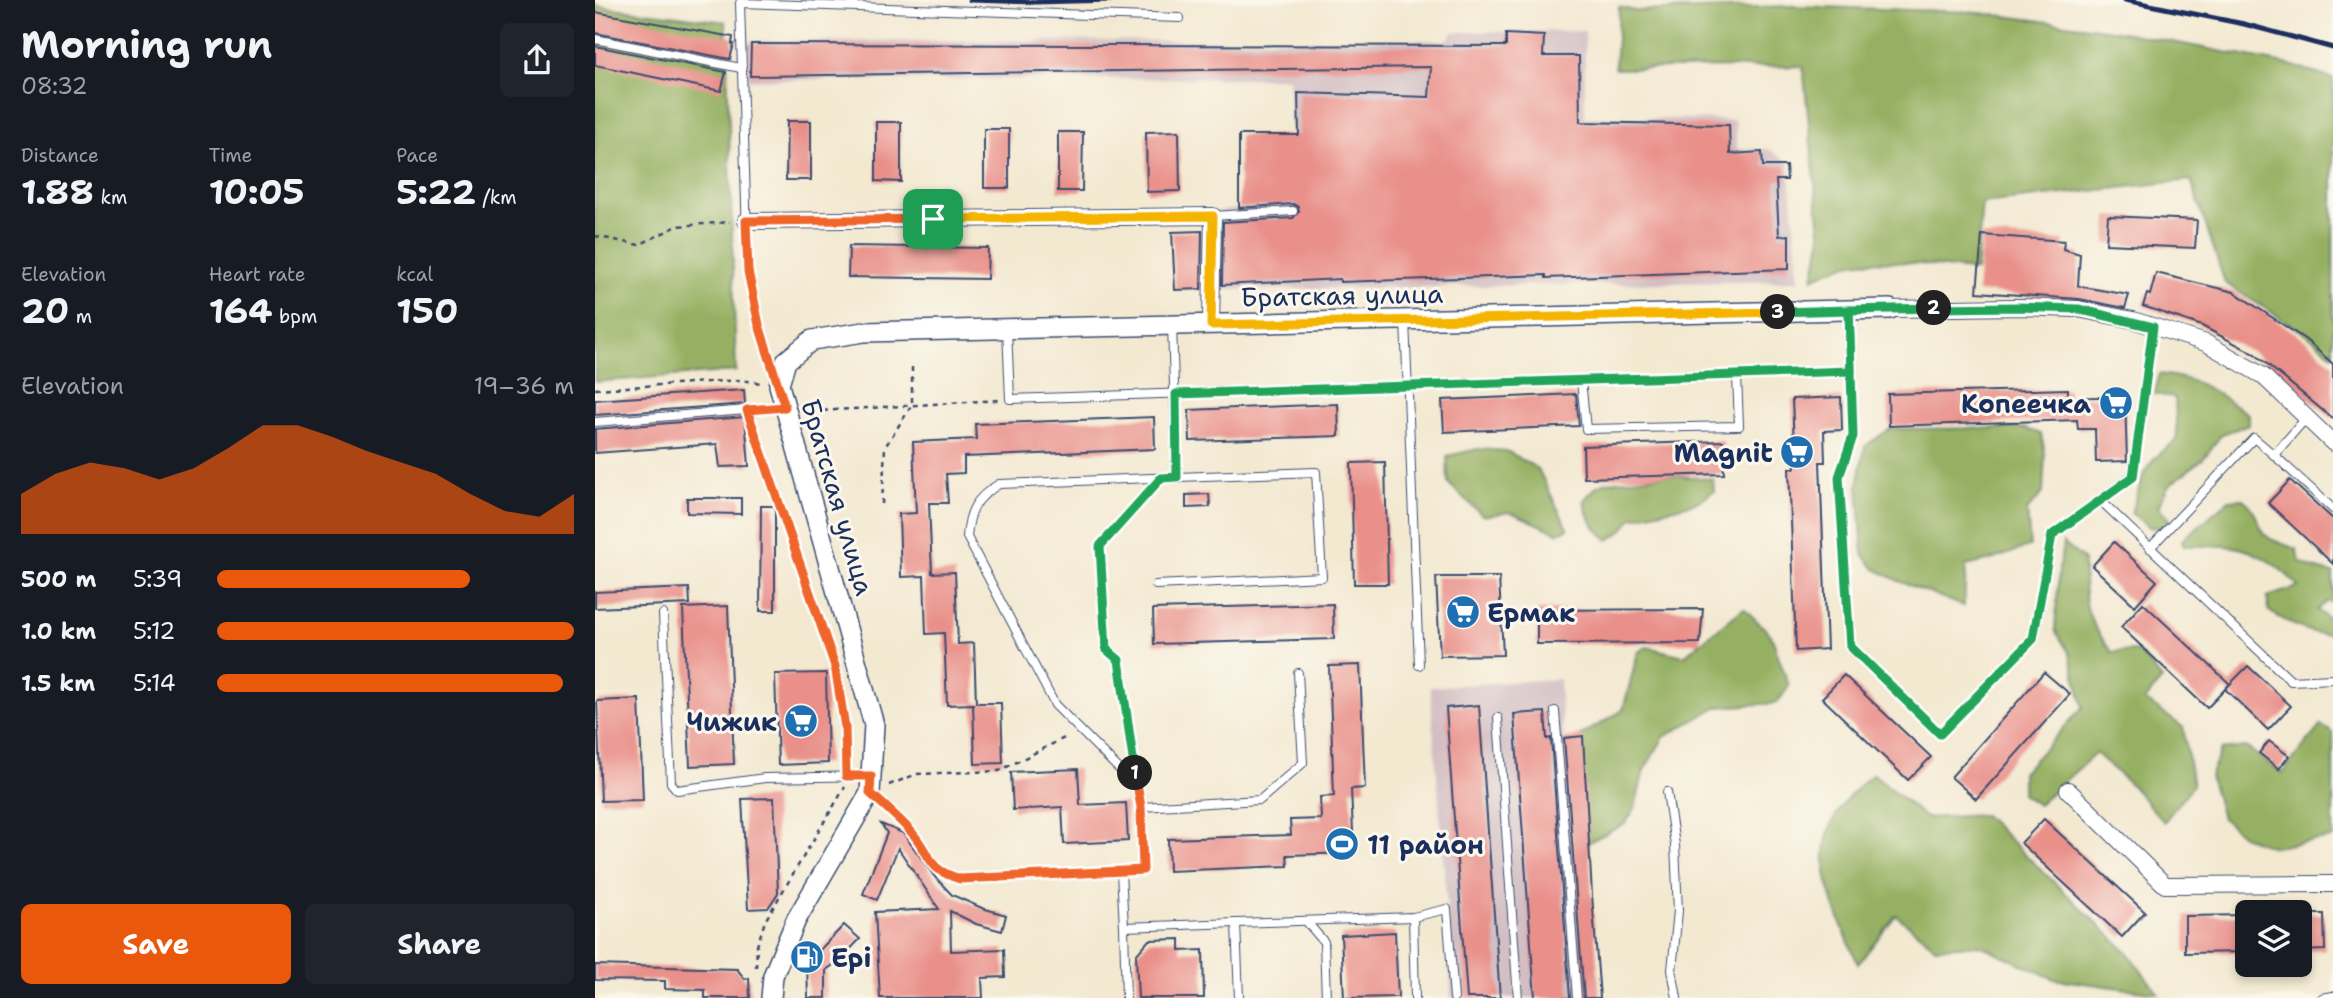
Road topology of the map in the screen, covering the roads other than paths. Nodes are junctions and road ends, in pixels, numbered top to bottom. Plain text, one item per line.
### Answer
1 (1180, 19) dead end
2 (595, 38) edge
3 (741, 68) junction
4 (1293, 211) dead end
5 (1213, 216) junction
6 (746, 221) junction
7 (1890, 309) joint
8 (1849, 310) junction
9 (1405, 320) junction
10 (1172, 325) junction
11 (1211, 325) junction
12 (2153, 327) junction
13 (1007, 329) junction
14 (1851, 371) junction
15 (1737, 375) junction
16 (1581, 380) junction
17 (779, 385) junction
18 (1408, 386) junction
19 (1176, 394) junction
20 (786, 410) junction
21 (2307, 418) junction
22 (595, 422) edge
23 (2333, 443) edge
24 (2274, 456) junction
25 (1177, 477) junction
26 (2100, 500) junction
27 (2333, 509) edge
28 (2150, 548) junction
29 (1156, 584) dead end
30 (663, 614) dead end
31 (1419, 664) dead end
32 (1298, 673) dead end
33 (2333, 679) edge
34 (1555, 711) dead end
35 (1498, 718) dead end
36 (870, 784) junction
37 (2068, 790) dead end
38 (1667, 792) dead end
39 (1141, 807) junction
40 (1121, 872) junction
41 (2333, 884) edge
42 (1413, 916) junction
43 (1306, 921) junction
44 (1237, 923) junction
45 (1124, 928) junction
46 (2333, 996) edge
47 (771, 998) edge
48 (1126, 998) edge
49 (1239, 998) edge
50 (1326, 998) edge
51 (1415, 998) edge
52 (1454, 998) edge
53 (1518, 998) edge
54 (1577, 998) edge
55 (1677, 998) edge
56 (2322, 998) edge

1 - 3 lane
2 - 3 lane
3 - 6 lane
4 - 5 lane
5 - 6 street
5 - 11 street
6 - 17 lane
7 - 8 street, Братская улица
7 - 12 street, Братская улица
8 - 9 street, Братская улица
8 - 14 lane
9 - 11 street, Братская улица
9 - 18 lane
10 - 11 street, Братская улица
10 - 13 street, Братская улица
10 - 19 lane
12 - 21 street, Братская улица
12 - 26 lane
13 - 17 street, Братская улица
13 - 19 lane
14 - 15 lane
14 - 26 lane
15 - 16 lane
15 - 16 lane
16 - 18 lane
17 - 20 street, Братская улица
18 - 19 lane
18 - 31 lane
19 - 25 lane
20 - 22 lane
20 - 36 street, Братская улица
21 - 23 street, Братская улица
21 - 24 lane
24 - 27 lane
24 - 28 lane
25 - 29 lane
25 - 39 lane
26 - 28 lane
28 - 33 lane
30 - 36 lane
32 - 39 lane
34 - 54 lane
35 - 53 lane
36 - 40 lane
36 - 47 street, Братская улица
37 - 41 street
38 - 55 lane
39 - 40 lane
40 - 45 lane
42 - 43 lane
42 - 51 lane
42 - 52 lane
43 - 44 lane
43 - 50 lane
44 - 45 lane
44 - 49 lane
45 - 48 lane
46 - 56 lane

